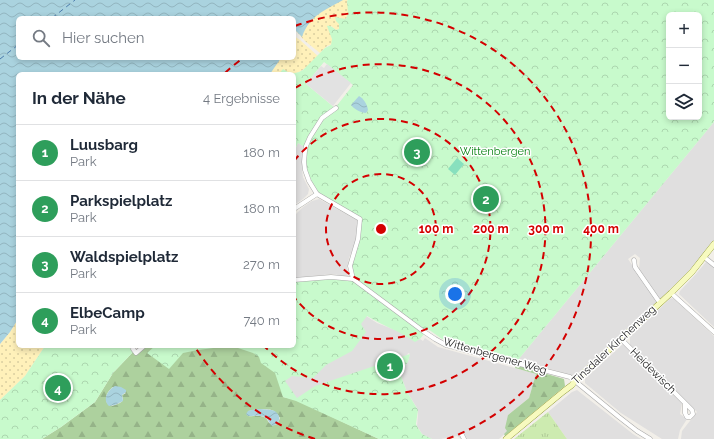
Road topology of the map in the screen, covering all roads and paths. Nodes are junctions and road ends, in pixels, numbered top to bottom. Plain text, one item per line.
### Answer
1 (336, 108) dead end
2 (317, 194) junction
3 (296, 208) edge
4 (714, 244) edge
5 (704, 257) junction
6 (634, 260) dead end
7 (714, 265) edge
8 (353, 279) junction
9 (296, 280) edge
10 (671, 293) junction
11 (660, 303) junction
12 (714, 332) edge
13 (621, 339) junction
14 (133, 348) edge
15 (142, 348) edge
16 (576, 381) junction
17 (685, 403) dead end
18 (506, 439) edge
19 (650, 439) edge

1 - 2 street
2 - 3 street
2 - 8 street
4 - 5 street, Tinsdaler Kirchenweg
5 - 7 street
5 - 10 street, Tinsdaler Kirchenweg
6 - 11 street
8 - 9 street
8 - 16 street, Wittenbergener Weg
10 - 11 street, Tinsdaler Kirchenweg
10 - 12 street
11 - 13 street, Tinsdaler Kirchenweg
13 - 16 street, Tinsdaler Kirchenweg
13 - 17 street, Heidewisch
14 - 15 street
16 - 18 street, Tinsdaler Kirchenweg
16 - 19 street, Wittenbergener Weg

